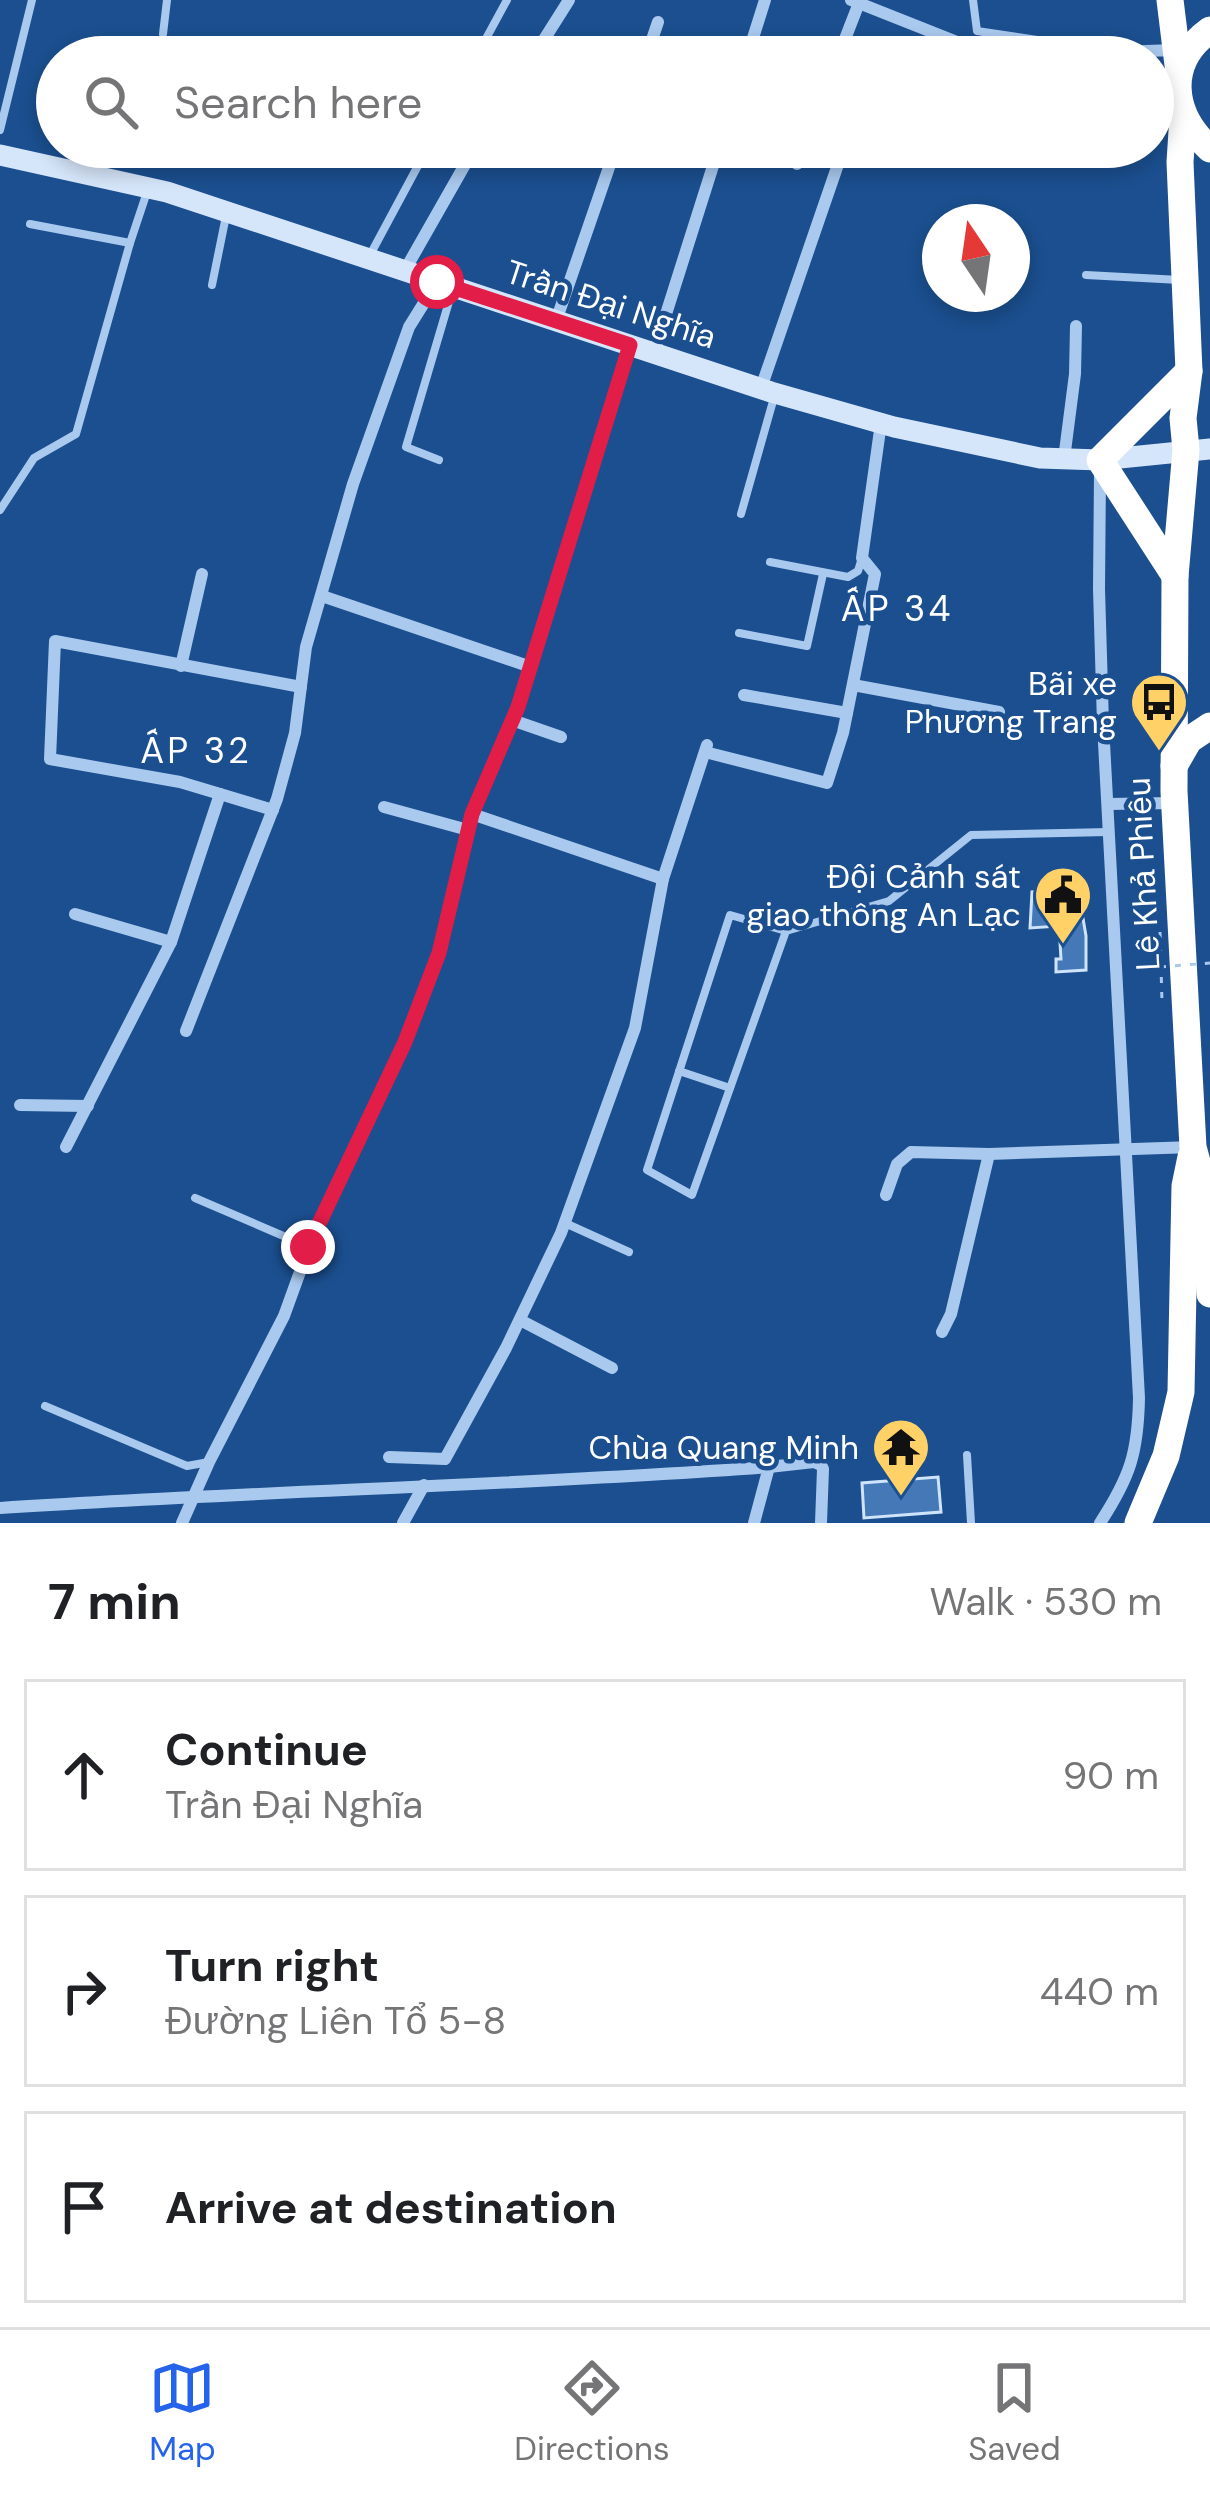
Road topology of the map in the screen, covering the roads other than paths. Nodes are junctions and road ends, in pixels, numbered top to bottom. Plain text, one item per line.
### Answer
1 (32, 0) edge
2 (167, 0) edge
3 (507, 0) edge
4 (569, 0) edge
5 (765, 0) edge
6 (973, 0) edge
7 (1170, 0) edge
8 (855, 2) edge
9 (658, 22) dead end
10 (1210, 30) edge
11 (163, 34) dead end
12 (487, 36) edge
13 (546, 36) edge
14 (653, 36) edge
15 (754, 36) edge
16 (844, 36) edge
17 (942, 36) edge
18 (1011, 36) edge
19 (1174, 61) edge
20 (1178, 62) junction
21 (0, 130) edge
22 (1196, 133) edge
23 (0, 154) edge
24 (36, 162) edge
25 (61, 168) edge
26 (417, 168) edge
27 (463, 168) edge
28 (609, 168) edge
29 (712, 168) edge
30 (837, 168) edge
31 (148, 188) junction
32 (227, 212) junction
33 (30, 224) dead end
34 (130, 243) junction
35 (368, 258) junction
36 (405, 270) junction
37 (1086, 275) dead end
38 (1187, 280) junction
39 (445, 284) junction
40 (212, 285) dead end
41 (556, 321) junction
42 (1076, 326) dead end
43 (630, 345) junction
44 (654, 352) junction
45 (1189, 371) junction
46 (768, 391) junction
47 (881, 424) junction
48 (1198, 450) edge
49 (1064, 459) junction
50 (439, 460) dead end
51 (1100, 460) junction
52 (0, 510) edge
53 (740, 514) dead end
54 (862, 558) junction
55 (770, 562) dead end
56 (202, 574) dead end
57 (823, 574) junction
58 (1175, 576) junction
59 (322, 596) junction
60 (739, 633) dead end
61 (181, 666) junction
62 (531, 667) junction
63 (853, 685) junction
64 (301, 687) junction
65 (743, 695) dead end
66 (999, 712) dead end
67 (847, 713) junction
68 (512, 719) junction
69 (1210, 727) edge
70 (561, 737) dead end
71 (1174, 766) junction
72 (220, 794) junction
73 (1175, 803) junction
74 (1108, 804) junction
75 (384, 807) dead end
76 (273, 811) junction
77 (472, 814) junction
78 (468, 830) junction
79 (1109, 832) junction
80 (663, 879) junction
81 (76, 914) dead end
82 (786, 931) junction
83 (171, 943) junction
84 (186, 1031) dead end
85 (679, 1071) junction
86 (730, 1088) junction
87 (20, 1105) dead end
88 (88, 1106) junction
89 (67, 1147) dead end
90 (1193, 1147) junction
91 (1125, 1149) junction
92 (989, 1154) junction
93 (886, 1195) dead end
94 (195, 1198) dead end
95 (565, 1223) junction
96 (308, 1247) junction
97 (629, 1252) dead end
98 (1210, 1294) edge
99 (520, 1320) junction
100 (942, 1332) dead end
101 (612, 1368) dead end
102 (45, 1406) dead end
103 (967, 1455) dead end
104 (388, 1457) dead end
105 (445, 1459) junction
106 (208, 1462) junction
107 (769, 1467) junction
108 (430, 1485) junction
109 (194, 1495) junction
110 (0, 1508) edge
111 (182, 1523) edge
112 (403, 1523) edge
113 (754, 1523) edge
114 (821, 1523) edge
115 (971, 1523) edge
116 (1100, 1523) edge
117 (1138, 1523) edge

1 - 21 lane
2 - 11 lane
3 - 12 lane
4 - 13 street
5 - 15 street
6 - 18 lane
7 - 20 highway
8 - 16 street
8 - 17 street
9 - 14 street
10 - 20 highway
19 - 20 street
20 - 22 highway
22 - 38 highway, Lê Khả Phiêu
22 - 48 highway, Lê Khả Phiêu
23 - 24 main road, Trần Đại Nghĩa
25 - 31 main road, Trần Đại Nghĩa
26 - 35 lane
27 - 36 street
28 - 41 street
29 - 44 street
30 - 46 street
31 - 32 main road, Trần Đại Nghĩa
31 - 34 lane
32 - 35 main road, Trần Đại Nghĩa
32 - 40 lane
33 - 34 lane
34 - 52 lane
35 - 36 main road, Trần Đại Nghĩa
36 - 39 main road, Trần Đại Nghĩa
37 - 38 lane
38 - 45 highway, Lê Khả Phiêu
39 - 41 main road, Trần Đại Nghĩa
39 - 50 lane
39 - 59 street
41 - 43 main road, Trần Đại Nghĩa
42 - 49 street
43 - 44 main road, Trần Đại Nghĩa
43 - 62 street
44 - 46 main road, Trần Đại Nghĩa
45 - 48 highway, Lê Khả Phiêu
45 - 51 highway
46 - 47 main road, Trần Đại Nghĩa
46 - 53 lane
47 - 49 main road, Trần Đại Nghĩa
47 - 54 street
48 - 51 main road, Trần Đại Nghĩa
48 - 58 highway, Lê Khả Phiêu
49 - 51 main road, Trần Đại Nghĩa
51 - 58 highway
51 - 74 street
54 - 57 lane
54 - 63 street
55 - 57 lane
56 - 61 street
57 - 60 lane
58 - 71 highway, Lê Khả Phiêu
59 - 62 street
59 - 64 street
61 - 64 street
61 - 72 street
62 - 68 street
63 - 66 street
63 - 67 street
64 - 76 street
65 - 67 street
67 - 80 street
68 - 70 street
68 - 77 street
69 - 71 highway
71 - 73 highway, Lê Khả Phiêu
72 - 76 street
72 - 83 street
73 - 74 street
73 - 90 highway, Lê Khả Phiêu
74 - 79 street
75 - 78 street
76 - 84 street
77 - 78 street
77 - 80 street
78 - 96 street
79 - 82 lane
79 - 91 street
80 - 95 street
81 - 83 street
82 - 85 lane
82 - 86 lane
83 - 88 street
85 - 86 lane
85 - 86 lane
87 - 88 street
88 - 89 street
90 - 91 street
90 - 98 highway, Lê Khả Phiêu
90 - 117 highway
91 - 92 street
91 - 116 street
92 - 93 street
92 - 100 street
94 - 96 lane
95 - 97 lane
95 - 99 street
96 - 106 street
99 - 101 street
99 - 105 street
102 - 106 lane
103 - 115 lane
104 - 105 street
105 - 108 street
106 - 109 street
107 - 108 street
107 - 113 street
107 - 114 street
108 - 109 street
108 - 112 street
109 - 110 street
109 - 111 street

